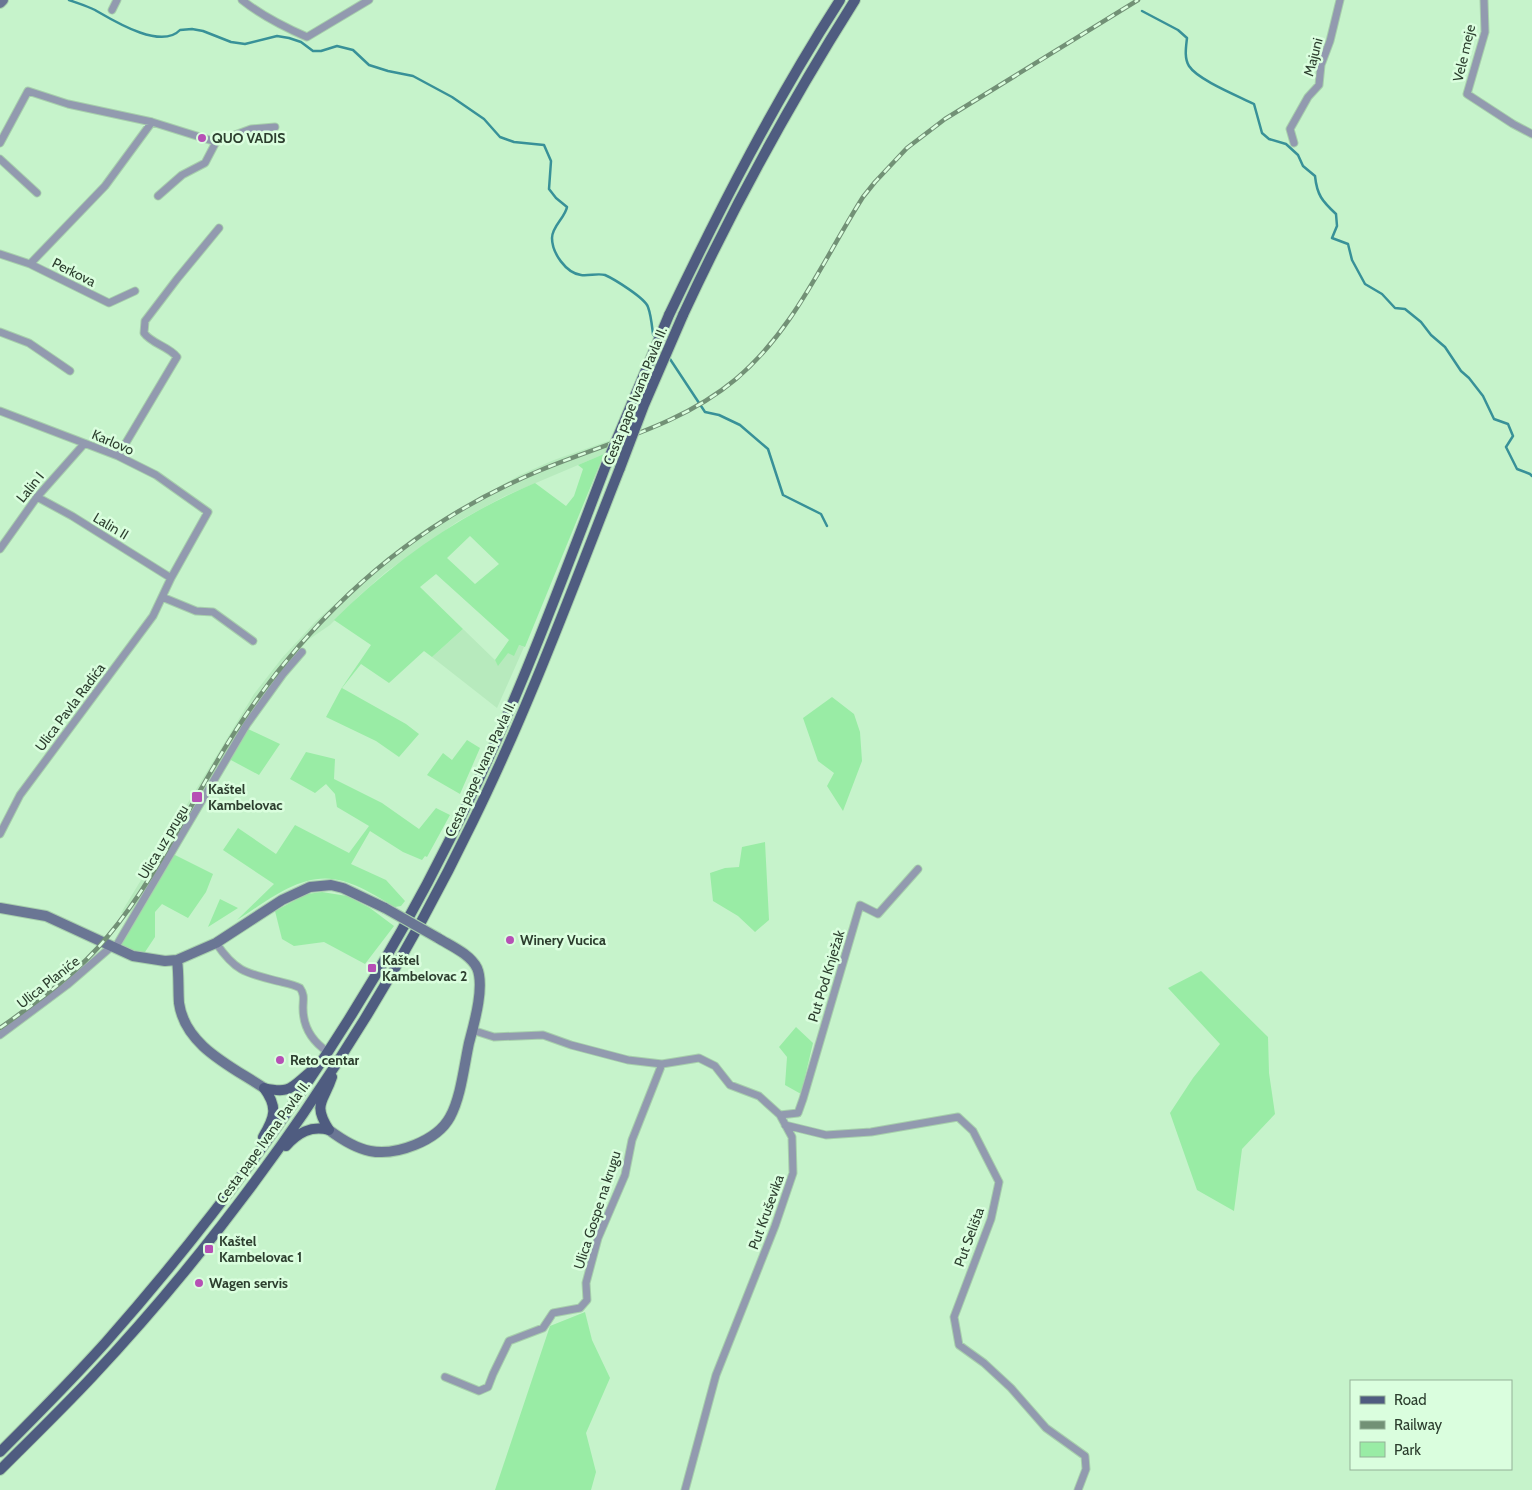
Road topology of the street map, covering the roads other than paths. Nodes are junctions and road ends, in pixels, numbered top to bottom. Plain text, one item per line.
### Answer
1 (3, 0) edge
2 (117, 0) edge
3 (242, 0) edge
4 (369, 0) edge
5 (840, 0) edge
6 (855, 0) edge
7 (1340, 0) edge
8 (1484, 0) edge
9 (0, 3) edge
10 (112, 10) dead end
11 (152, 122) junction
12 (275, 127) dead end
13 (1532, 134) edge
14 (216, 142) junction
15 (0, 143) edge
16 (1294, 143) dead end
17 (0, 159) edge
18 (37, 193) dead end
19 (158, 196) dead end
20 (219, 228) dead end
21 (0, 254) edge
22 (30, 264) junction
23 (135, 291) dead end
24 (0, 332) edge
25 (70, 371) dead end
26 (0, 411) edge
27 (84, 444) junction
28 (118, 456) junction
29 (37, 497) junction
30 (208, 512) joint
31 (0, 549) edge
32 (171, 578) junction
33 (162, 597) junction
34 (253, 641) dead end
35 (302, 652) dead end
36 (0, 834) edge
37 (918, 869) dead end
38 (0, 908) edge
39 (216, 943) junction
40 (113, 947) junction
41 (177, 960) junction
42 (472, 1030) junction
43 (0, 1035) edge
44 (328, 1052) junction
45 (662, 1064) junction
46 (333, 1067) junction
47 (317, 1069) junction
48 (264, 1088) junction
49 (780, 1115) junction
50 (786, 1126) junction
51 (329, 1130) junction
52 (260, 1152) junction
53 (274, 1153) junction
54 (445, 1377) dead end
55 (0, 1452) edge
56 (0, 1470) edge
57 (685, 1490) edge
58 (1078, 1490) edge

1 - 9 street
2 - 10 street
3 - 4 street
5 - 44 main road, Cesta pape Ivana Pavla II., bridge
6 - 46 main road, Cesta pape Ivana Pavla II., bridge
7 - 16 street, Majuni
8 - 13 street, Vele meje
11 - 14 street
11 - 15 street
11 - 22 street
12 - 14 street
14 - 19 street
17 - 18 street
20 - 28 street
21 - 22 street, Perkova
22 - 23 street, Perkova
24 - 25 street
26 - 27 street, Karlovo
27 - 28 street, Karlovo
27 - 29 street, Lalin I
28 - 30 street, Karlovo
29 - 31 street, Lalin I
29 - 32 street, Lalin II
30 - 32 street, Ulica Pavla Radića
32 - 33 street, Ulica Pavla Radića
33 - 34 street
33 - 36 street, Ulica Pavla Radića
35 - 40 street, Ulica uz prugu
37 - 49 street, Put Pod Knježak
38 - 40 street
39 - 41 street
39 - 42 street, bridge
39 - 44 street
40 - 41 street
40 - 43 street, Ulica Planiće
41 - 48 street
42 - 45 street, Put Kruševika
42 - 51 street
44 - 47 main road, Cesta pape Ivana Pavla II.
45 - 49 street, Put Kruševika
45 - 54 street, Ulica Gospe na krugu
46 - 51 main road
46 - 53 main road, Cesta pape Ivana Pavla II.
47 - 48 main road
47 - 52 main road, Cesta pape Ivana Pavla II.
48 - 52 main road
49 - 50 street, Put Kruševika
50 - 57 street, Put Kruševika
50 - 58 street, Put Selišta
51 - 53 main road
52 - 55 main road, Cesta pape Ivana Pavla II.
53 - 56 main road, Cesta pape Ivana Pavla II.

